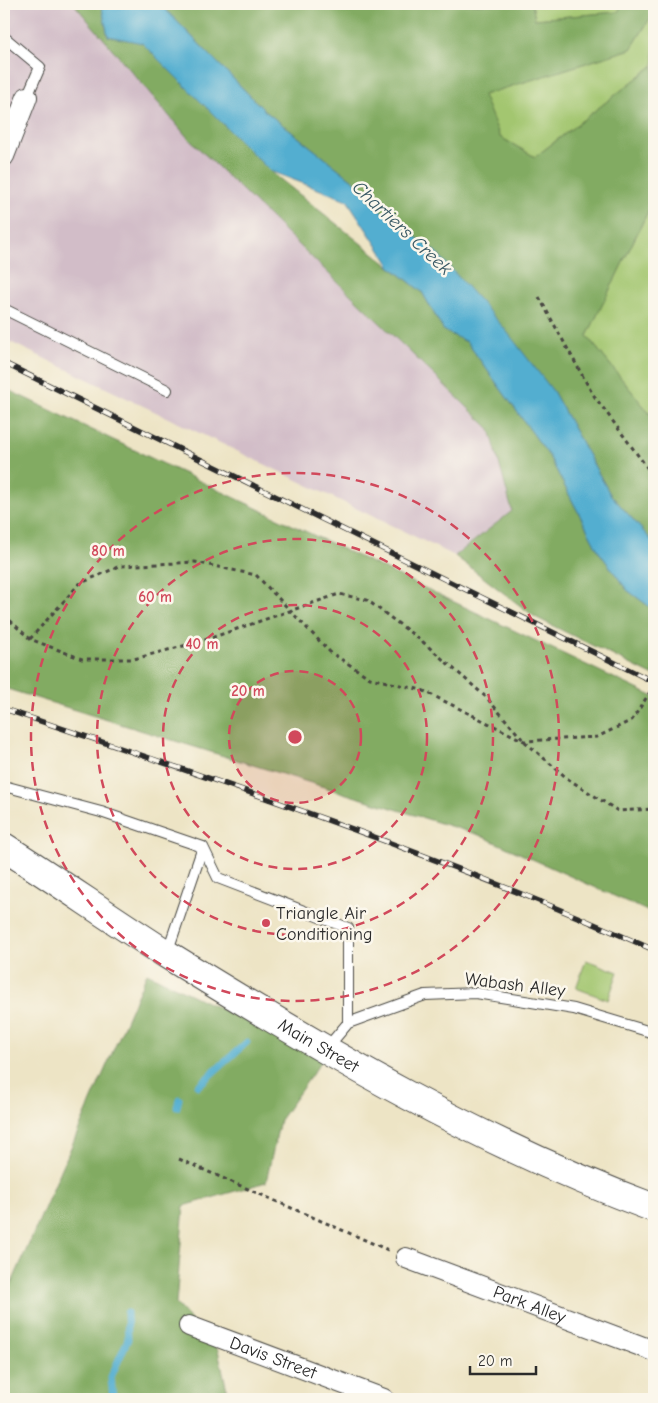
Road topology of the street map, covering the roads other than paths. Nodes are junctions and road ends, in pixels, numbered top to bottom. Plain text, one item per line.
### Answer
1 (4, 37) edge
2 (27, 97) joint
3 (6, 147) edge
4 (4, 309) edge
5 (168, 390) dead end
6 (4, 786) edge
7 (4, 846) edge
8 (203, 847) junction
9 (167, 954) junction
10 (348, 1023) junction
11 (654, 1033) edge
12 (325, 1050) junction
13 (654, 1208) edge
14 (406, 1258) road end
15 (189, 1326) dead end
16 (654, 1351) edge
17 (384, 1399) edge

1 - 2 lane
2 - 3 street
4 - 5 lane
6 - 8 lane
7 - 9 street, Main Street
8 - 9 lane
8 - 10 lane
9 - 12 street, Main Street
10 - 11 lane, Wabash Alley
10 - 12 lane, Wabash Alley
12 - 13 street, Main Street
14 - 16 street, Park Alley
15 - 17 street, Davis Street

